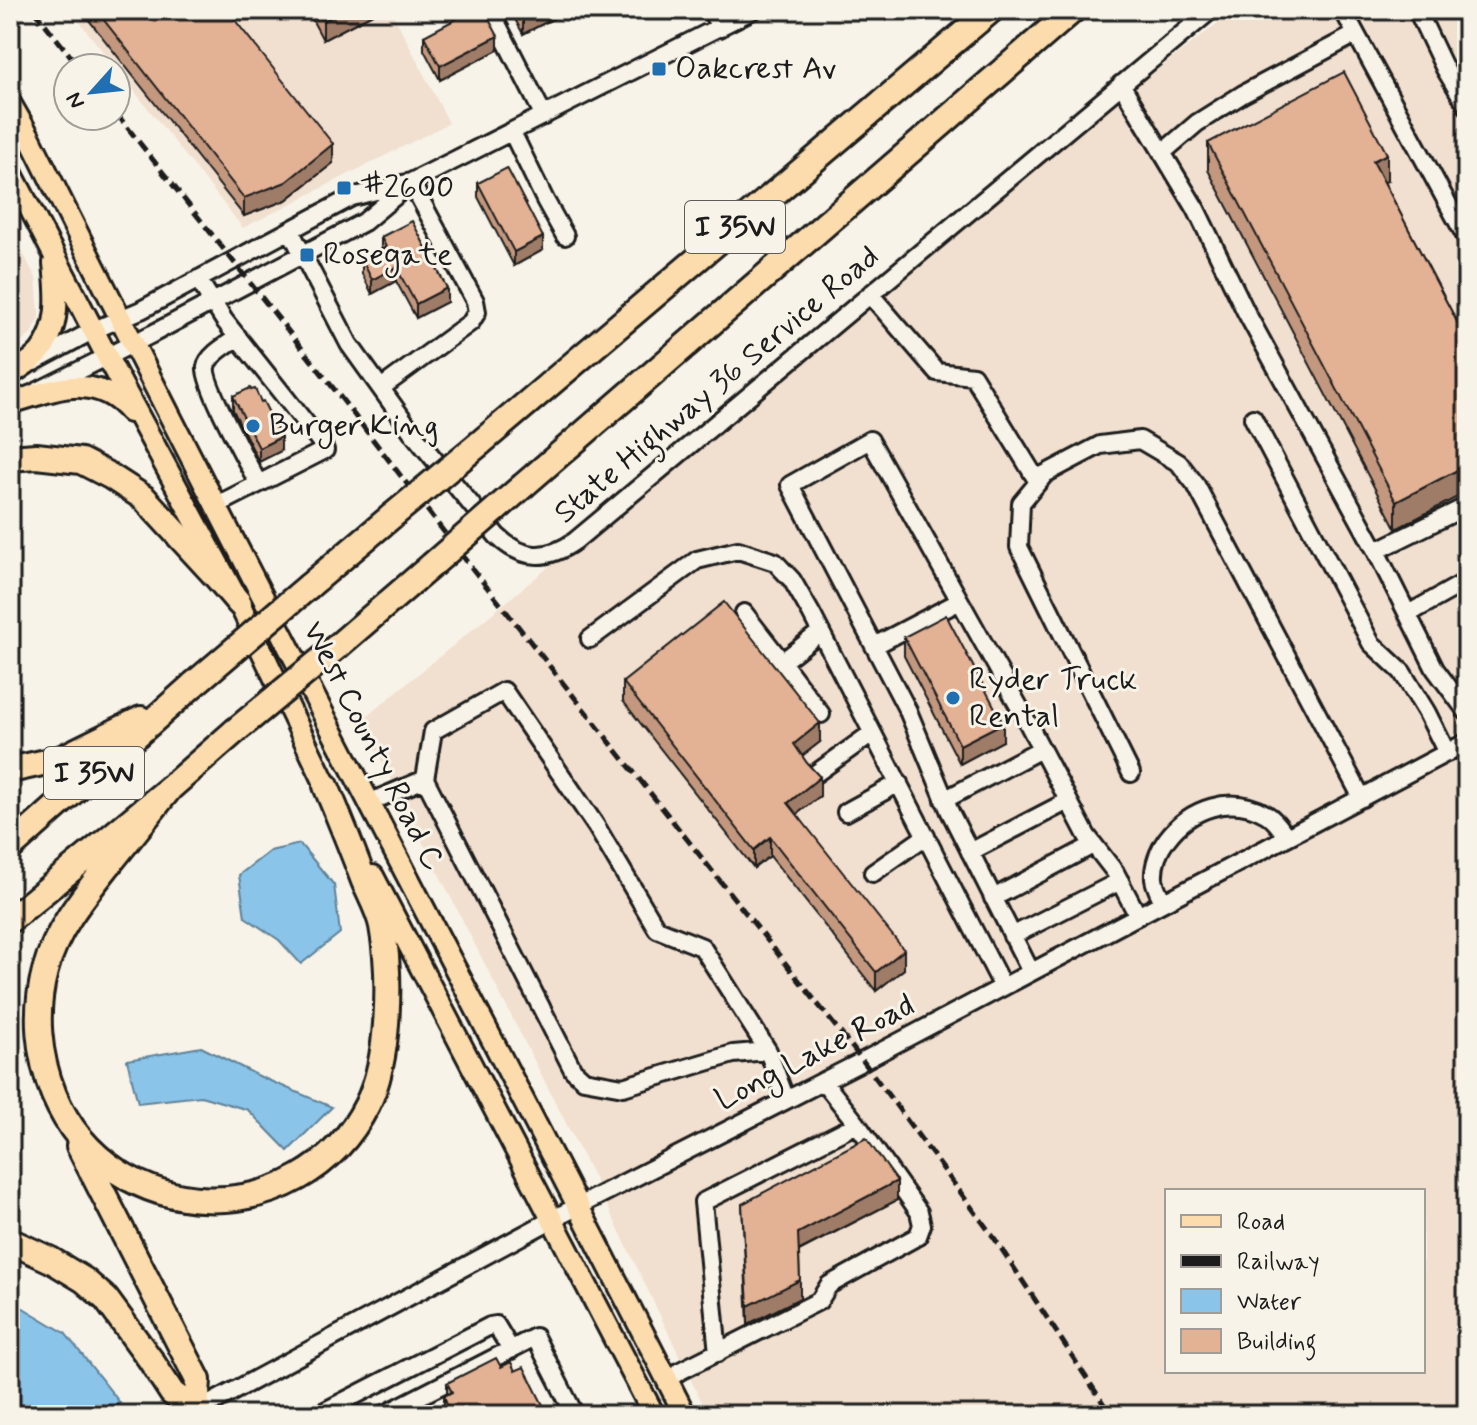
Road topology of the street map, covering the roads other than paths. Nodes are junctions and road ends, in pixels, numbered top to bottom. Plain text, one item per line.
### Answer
1 (490, 10) edge
2 (711, 10) edge
3 (753, 10) edge
4 (991, 10) edge
5 (1073, 10) edge
6 (1211, 10) edge
7 (1343, 10) edge
8 (1417, 10) edge
9 (720, 28) junction
10 (1356, 34) junction
11 (1121, 84) junction
12 (10, 103) edge
13 (1467, 106) edge
14 (544, 116) junction
15 (512, 132) junction
16 (1162, 153) junction
17 (10, 170) edge
18 (411, 182) junction
19 (290, 230) junction
20 (565, 236) dead end
21 (1467, 239) edge
22 (54, 255) junction
23 (303, 255) junction
24 (198, 279) junction
25 (870, 294) junction
26 (211, 303) junction
27 (120, 319) junction
28 (94, 330) junction
29 (238, 337) junction
30 (133, 343) junction
31 (107, 356) junction
32 (12, 373) edge
33 (381, 388) junction
34 (15, 402) edge
35 (1253, 418) dead end
36 (148, 434) junction
37 (10, 458) edge
38 (1038, 482) junction
39 (258, 483) junction
40 (215, 506) junction
41 (1467, 506) edge
42 (1376, 551) junction
43 (1467, 581) edge
44 (960, 601) junction
45 (239, 603) junction
46 (744, 613) dead end
47 (1408, 614) junction
48 (820, 632) junction
49 (590, 639) dead end
50 (874, 646) junction
51 (782, 662) junction
52 (186, 691) junction
53 (1467, 712) edge
54 (821, 714) dead end
55 (872, 733) junction
56 (1467, 742) edge
57 (1041, 749) junction
58 (1447, 753) junction
59 (13, 768) edge
60 (1131, 773) dead end
61 (815, 774) edge
62 (425, 779) junction
63 (899, 783) junction
64 (326, 786) junction
65 (170, 788) junction
66 (1362, 798) junction
67 (944, 800) junction
68 (1068, 801) junction
69 (368, 803) junction
70 (846, 812) dead end
71 (926, 836) junction
72 (1287, 837) junction
73 (1093, 845) junction
74 (10, 848) edge
75 (970, 852) junction
76 (873, 873) dead end
77 (1120, 881) junction
78 (993, 898) junction
79 (1163, 902) junction
80 (1138, 916) junction
81 (10, 920) edge
82 (1012, 936) junction
83 (1031, 972) junction
84 (1003, 987) junction
85 (768, 1051) junction
86 (823, 1081) junction
87 (786, 1100) junction
88 (62, 1112) junction
89 (857, 1124) junction
90 (579, 1206) junction
91 (553, 1219) junction
92 (10, 1241) edge
93 (511, 1350) junction
94 (718, 1353) junction
95 (667, 1380) junction
96 (378, 1384) junction
97 (390, 1413) edge
98 (194, 1414) edge
99 (317, 1415) edge
100 (575, 1415) edge
101 (654, 1415) edge
102 (685, 1415) edge

1 - 14 street
2 - 9 street
3 - 9 street
4 - 52 highway, I 35W, bridge
5 - 65 highway, I 35W, bridge
6 - 11 street, State Highway 36 Service Road
7 - 10 street
8 - 13 street
9 - 14 street
10 - 16 street
10 - 21 street
11 - 16 street
11 - 25 street, State Highway 36 Service Road
12 - 27 main road, West County Road C
14 - 15 street
15 - 18 street
15 - 20 street
16 - 42 street
17 - 22 main road, West County Road C
18 - 19 street
18 - 23 street
18 - 33 street
19 - 23 street, State Highway 36 Service Road
19 - 24 street
22 - 28 main road, West County Road C
22 - 32 main road
23 - 26 street
23 - 33 street, State Highway 36 Service Road
24 - 26 street
24 - 27 street
25 - 33 street, State Highway 36 Service Road
25 - 38 street
26 - 29 street
26 - 30 street
27 - 28 street
27 - 30 main road, West County Road C
28 - 31 main road, West County Road C
28 - 32 street
29 - 39 street
29 - 39 street
30 - 31 street
30 - 40 main road, West County Road C
31 - 34 street
31 - 36 main road, West County Road C
34 - 36 main road
35 - 58 street
36 - 45 main road, West County Road C
37 - 45 highway
38 - 60 street
38 - 66 street
39 - 40 street
40 - 69 main road, West County Road C
41 - 42 street
42 - 47 street
43 - 47 street
44 - 50 street
44 - 50 street
44 - 57 street
45 - 64 main road, West County Road C
46 - 51 street
47 - 53 street
48 - 49 street
48 - 51 street
48 - 55 street
50 - 67 street
51 - 54 street
52 - 59 highway
52 - 74 highway, I 35W
55 - 61 street
55 - 63 street
56 - 58 street, Long Lake Road
57 - 67 street
57 - 68 street
58 - 66 street, Long Lake Road
62 - 69 street
62 - 85 street
62 - 85 street
63 - 70 street
63 - 71 street
64 - 88 highway
64 - 91 main road, West County Road C
65 - 81 highway, I 35W
65 - 88 highway
66 - 72 street, Long Lake Road
67 - 75 street
68 - 73 street
68 - 75 street
69 - 90 main road, West County Road C
71 - 76 street
71 - 84 street
72 - 79 street, Long Lake Road
72 - 79 street
73 - 77 street
73 - 78 street
75 - 78 street
77 - 80 street
77 - 82 street
78 - 82 street
79 - 80 street, Long Lake Road
80 - 83 street, Long Lake Road
82 - 83 street
83 - 84 street, Long Lake Road
84 - 86 street, Long Lake Road
85 - 87 street
86 - 87 street, Long Lake Road
86 - 89 street
87 - 90 street, Long Lake Road
88 - 98 highway
89 - 94 street
89 - 94 street
90 - 91 street, Long Lake Road
90 - 95 main road, West County Road C
91 - 98 street, Long Lake Road
91 - 101 main road, West County Road C
92 - 98 highway
93 - 96 street
93 - 97 street
93 - 100 street
94 - 95 street
95 - 102 main road, West County Road C
96 - 97 street
96 - 99 street

